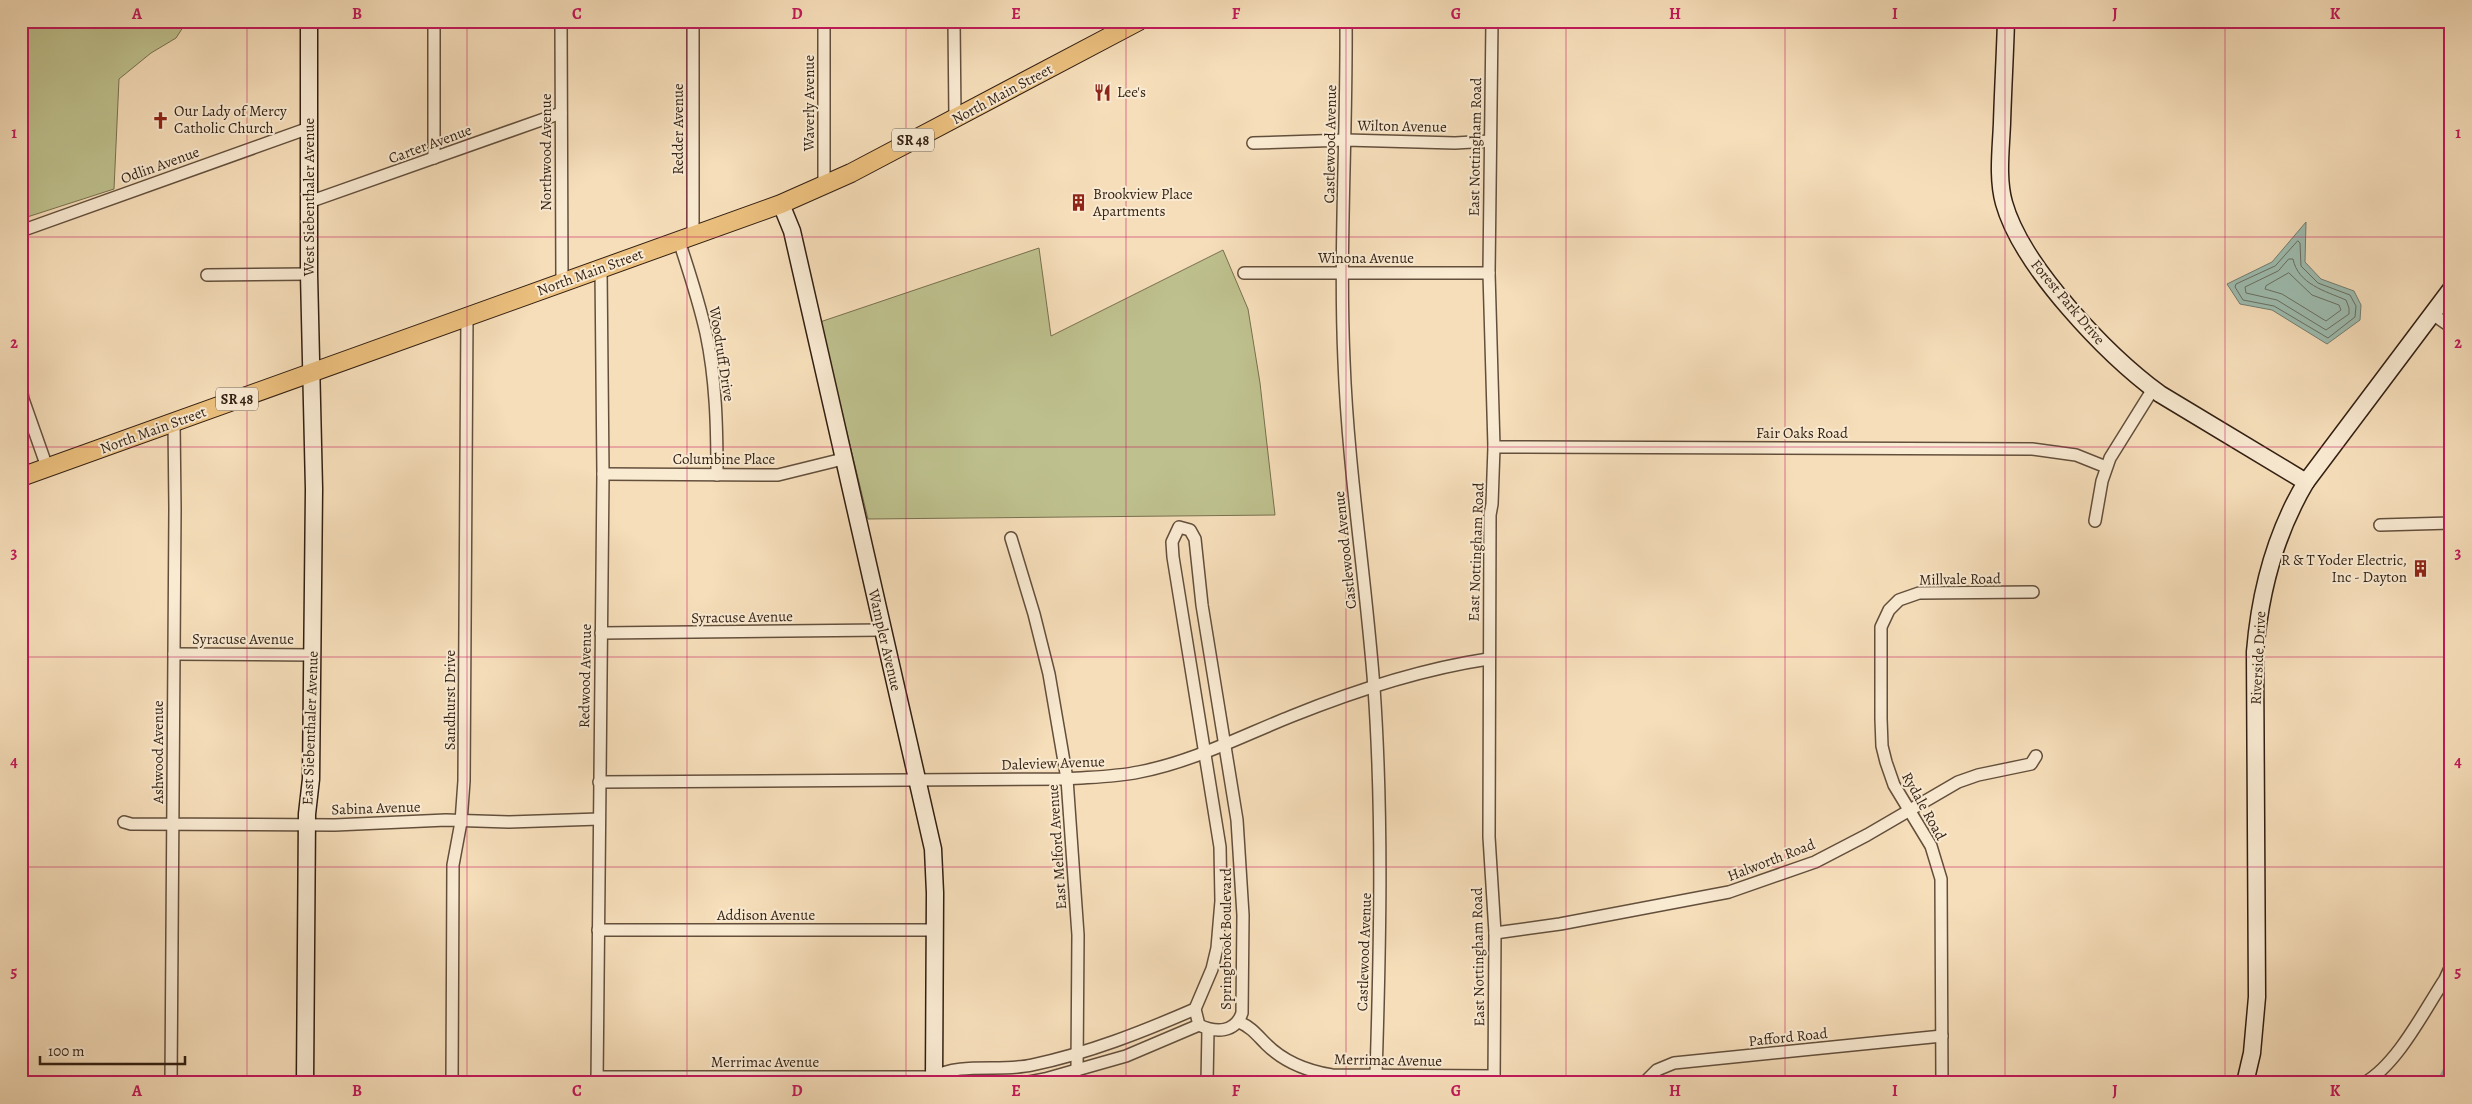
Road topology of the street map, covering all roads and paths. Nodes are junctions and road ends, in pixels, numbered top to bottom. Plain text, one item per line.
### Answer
1 (309, 21) edge
2 (434, 21) edge
3 (561, 21) edge
4 (693, 21) edge
5 (824, 21) edge
6 (954, 21) edge
7 (1139, 21) edge
8 (1346, 21) edge
9 (1492, 21) edge
10 (2006, 21) edge
11 (561, 113) junction
12 (955, 119) junction
13 (309, 128) junction
14 (1346, 140) junction
15 (1490, 141) junction
16 (1253, 143) dead end
17 (434, 158) junction
18 (824, 186) junction
19 (309, 202) junction
20 (781, 204) junction
21 (21, 231) edge
22 (686, 238) junction
23 (21, 258) edge
24 (601, 269) junction
25 (1244, 272) dead end
26 (1342, 272) junction
27 (1489, 273) junction
28 (309, 274) junction
29 (207, 275) dead end
30 (562, 283) junction
31 (2451, 289) edge
32 (21, 311) edge
33 (2431, 313) junction
34 (467, 316) junction
35 (2451, 328) edge
36 (312, 372) junction
37 (21, 388) edge
38 (2153, 389) junction
39 (174, 422) junction
40 (1494, 447) junction
41 (842, 459) junction
42 (47, 467) junction
43 (2106, 467) junction
44 (603, 474) junction
45 (718, 475) junction
46 (21, 476) edge
47 (2306, 482) junction
48 (2095, 521) dead end
49 (2451, 523) edge
50 (2380, 524) dead end
51 (1011, 538) dead end
52 (2033, 592) dead end
53 (1892, 606) joint
54 (883, 630) junction
55 (601, 632) junction
56 (174, 654) junction
57 (312, 654) junction
58 (1488, 659) junction
59 (1374, 687) junction
60 (1226, 743) junction
61 (1205, 752) junction
62 (2036, 756) dead end
63 (1067, 779) junction
64 (917, 780) junction
65 (599, 782) junction
66 (1909, 810) junction
67 (599, 819) junction
68 (124, 822) dead end
69 (462, 822) junction
70 (172, 824) junction
71 (307, 824) junction
72 (598, 930) junction
73 (935, 930) junction
74 (1495, 933) junction
75 (2451, 966) edge
76 (1195, 1009) junction
77 (1239, 1022) junction
78 (1204, 1027) junction
79 (1942, 1036) junction
80 (1076, 1055) junction
81 (1077, 1070) junction
82 (1376, 1075) junction
83 (1494, 1079) edge
84 (597, 1080) edge
85 (938, 1081) edge
86 (170, 1083) edge
87 (305, 1083) edge
88 (452, 1083) edge
89 (1024, 1083) edge
90 (1207, 1083) edge
91 (1644, 1083) edge
92 (1942, 1083) edge
93 (2245, 1083) edge
94 (2364, 1083) edge

1 - 13 main road, West Siebenthaler Avenue
2 - 17 street
3 - 11 street, Northwood Avenue
4 - 22 street, Redder Avenue
5 - 18 street, Waverly Avenue
6 - 12 street
7 - 12 main road, North Main Street / SR 48
8 - 14 street, Castlewood Avenue
9 - 15 street, East Nottingham Road
10 - 38 main road, Forest Park Drive
11 - 17 street, Carter Avenue
11 - 30 street, Northwood Avenue
12 - 18 main road, North Main Street / SR 48
13 - 19 main road, West Siebenthaler Avenue
13 - 21 street, Odlin Avenue
14 - 15 street, Wilton Avenue
14 - 16 street, Wilton Avenue
14 - 26 street, Castlewood Avenue
15 - 27 street, East Nottingham Road
17 - 19 street, Carter Avenue
18 - 20 main road, North Main Street / SR 48
19 - 28 main road, West Siebenthaler Avenue
20 - 22 main road, North Main Street / SR 48
20 - 41 main road, Wampler Avenue
22 - 24 main road, North Main Street / SR 48
22 - 45 street, Woodruff Drive
23 - 32 street
24 - 30 main road, North Main Street / SR 48
24 - 44 street, Redwood Avenue
25 - 26 street, Winona Avenue
26 - 27 street, Winona Avenue
26 - 59 street, Castlewood Avenue
27 - 40 street, East Nottingham Road
28 - 29 street
28 - 36 main road, West Siebenthaler Avenue
30 - 34 main road, North Main Street / SR 48
31 - 33 main road, Riverside Drive
33 - 35 street
33 - 47 main road, Riverside Drive
34 - 36 main road, North Main Street / SR 48
34 - 69 street, Sandhurst Drive
36 - 39 main road, North Main Street / SR 48
36 - 57 main road, East Siebenthaler Avenue
37 - 42 street
38 - 43 street
38 - 47 main road, Forest Park Drive
39 - 42 main road, North Main Street / SR 48
39 - 56 street, Ashwood Avenue
40 - 43 street, Fair Oaks Road
40 - 58 street, East Nottingham Road
41 - 45 street, Columbine Place
41 - 54 main road, Wampler Avenue
42 - 46 main road, North Main Street / SR 48
43 - 48 street
44 - 45 street, Columbine Place
44 - 55 street, Redwood Avenue
47 - 93 main road, Riverside Drive
49 - 50 street
51 - 63 street, East Melford Avenue
52 - 53 street, Millvale Road
53 - 66 street, Rydale Road
54 - 55 street, Syracuse Avenue
54 - 64 main road, Wampler Avenue
55 - 65 street, Redwood Avenue
56 - 57 street, Syracuse Avenue
56 - 70 street, Ashwood Avenue
57 - 71 main road, East Siebenthaler Avenue
58 - 59 street, Daleview Avenue
58 - 74 street, East Nottingham Road
59 - 60 street, Daleview Avenue
59 - 82 street, Castlewood Avenue
60 - 61 street, Daleview Avenue
60 - 61 street, Springbrook Boulevard
60 - 77 street, Springbrook Boulevard
61 - 63 street, Daleview Avenue
61 - 76 street, Springbrook Boulevard
62 - 66 street, Halworth Road
63 - 64 street, Daleview Avenue
63 - 80 street, East Melford Avenue
64 - 65 street, Daleview Avenue
64 - 73 main road, Wampler Avenue
65 - 67 street, Redwood Avenue
66 - 74 street, Halworth Road
66 - 79 street, Rydale Road
67 - 69 street, Sabina Avenue
67 - 72 street, Redwood Avenue
68 - 70 street, Sabina Avenue
69 - 71 street, Sabina Avenue
69 - 88 street, Sandhurst Drive
70 - 71 street, Sabina Avenue
70 - 86 street, Ashwood Avenue
71 - 87 main road, East Siebenthaler Avenue
72 - 73 street, Addison Avenue
72 - 84 street, Redwood Avenue
73 - 85 main road, Wampler Avenue
74 - 83 street, East Nottingham Road
75 - 94 street
76 - 78 street, Springbrook Boulevard
76 - 80 street, Merrimac Avenue
77 - 78 street, Springbrook Boulevard
77 - 82 street, Merrimac Avenue
78 - 81 street
78 - 90 street
79 - 91 street, Pafford Road
79 - 92 street, Rydale Road
80 - 81 street, East Melford Avenue
80 - 85 street, Merrimac Avenue
81 - 89 street
82 - 83 street, Merrimac Avenue
84 - 85 street, Merrimac Avenue

